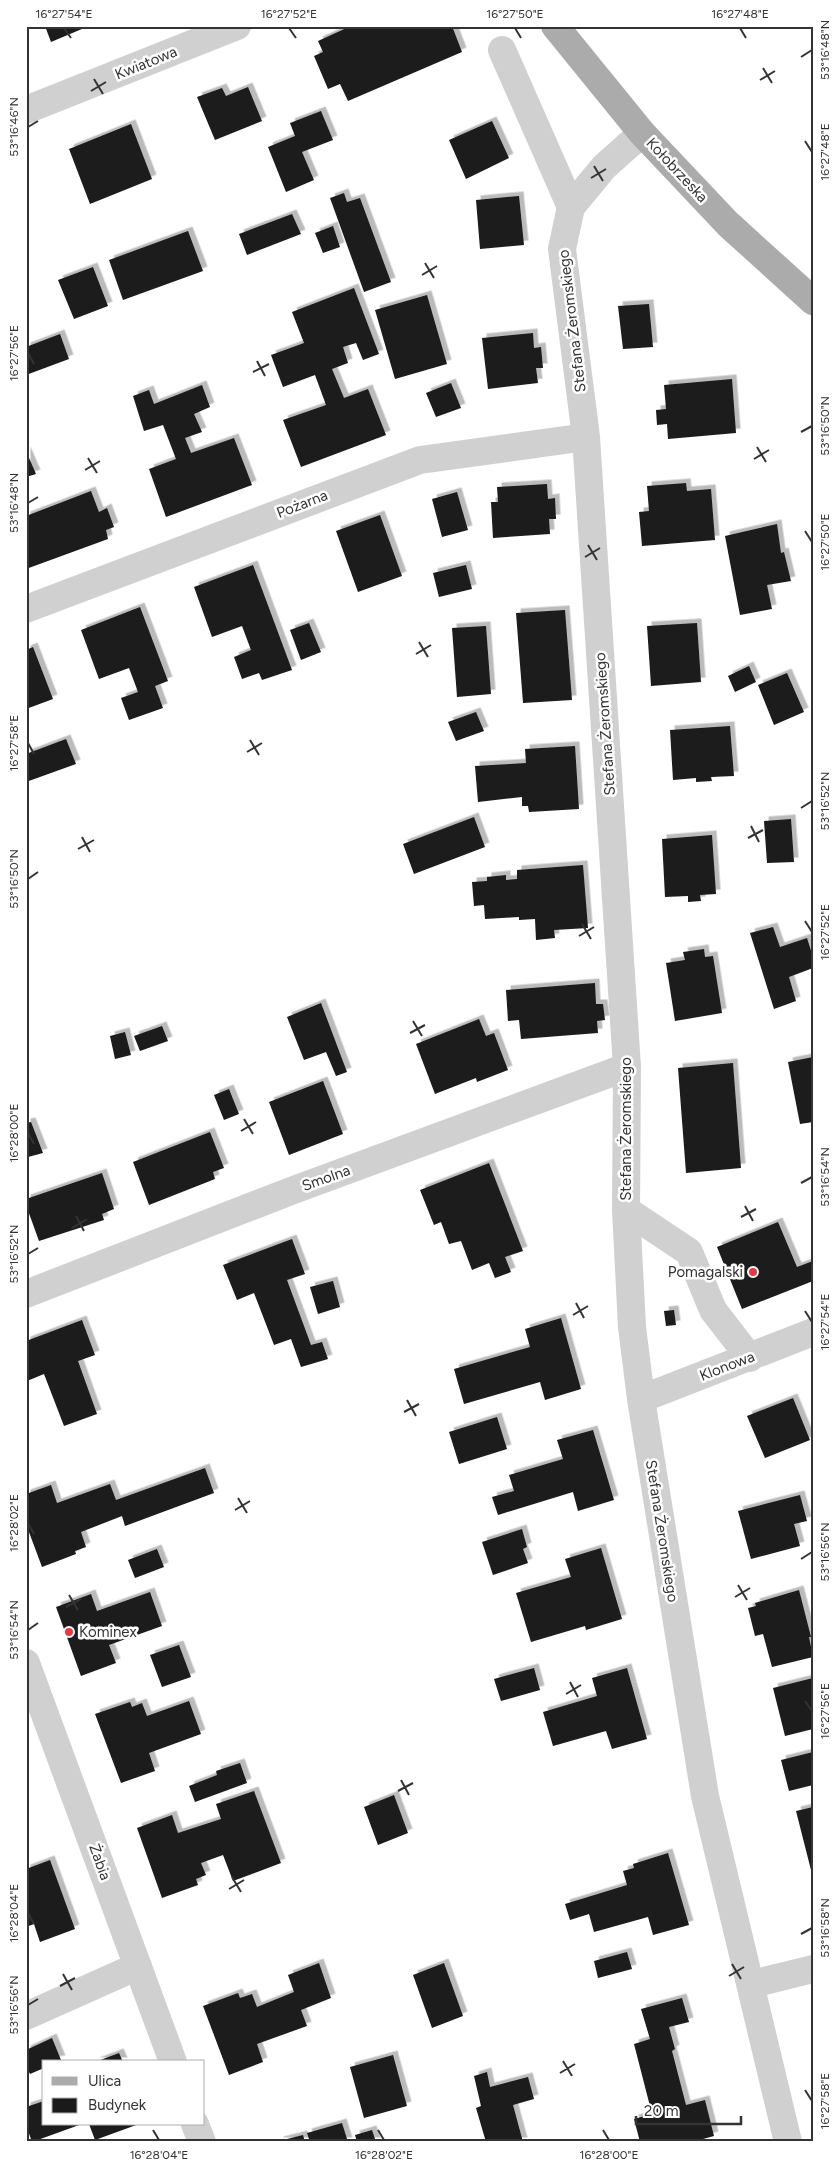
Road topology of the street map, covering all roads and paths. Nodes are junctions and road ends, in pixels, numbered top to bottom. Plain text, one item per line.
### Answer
1 (238, 26) edge
2 (555, 26) edge
3 (502, 50) dead end
4 (26, 110) edge
5 (642, 133) junction
6 (571, 207) junction
7 (813, 301) edge
8 (586, 437) junction
9 (26, 609) edge
10 (627, 1067) junction
11 (626, 1210) junction
12 (26, 1294) edge
13 (813, 1332) edge
14 (750, 1358) junction
15 (641, 1399) junction
16 (26, 1663) edge
17 (32, 1697) edge
18 (138, 1966) junction
19 (813, 1969) edge
20 (752, 1984) junction
21 (26, 2016) edge
22 (172, 2060) edge
23 (196, 2126) edge
24 (202, 2142) edge
25 (788, 2142) edge

1 - 4 street, Kwiatowa
2 - 5 main road, Kołobrzeska
3 - 6 street
5 - 6 street, Stefana Żeromskiego
5 - 7 main road, Kołobrzeska
6 - 8 street, Stefana Żeromskiego
8 - 9 street, Pożarna
8 - 10 street, Stefana Żeromskiego
10 - 11 street, Stefana Żeromskiego
10 - 12 street, Smolna
11 - 14 street
11 - 15 street, Stefana Żeromskiego
13 - 14 street, Klonowa
14 - 15 street, Klonowa
15 - 20 street, Stefana Żeromskiego
16 - 17 street, Żabia
17 - 18 street, Żabia
18 - 21 street
18 - 22 street, Żabia
19 - 20 street
20 - 25 street, Stefana Żeromskiego
23 - 24 street

